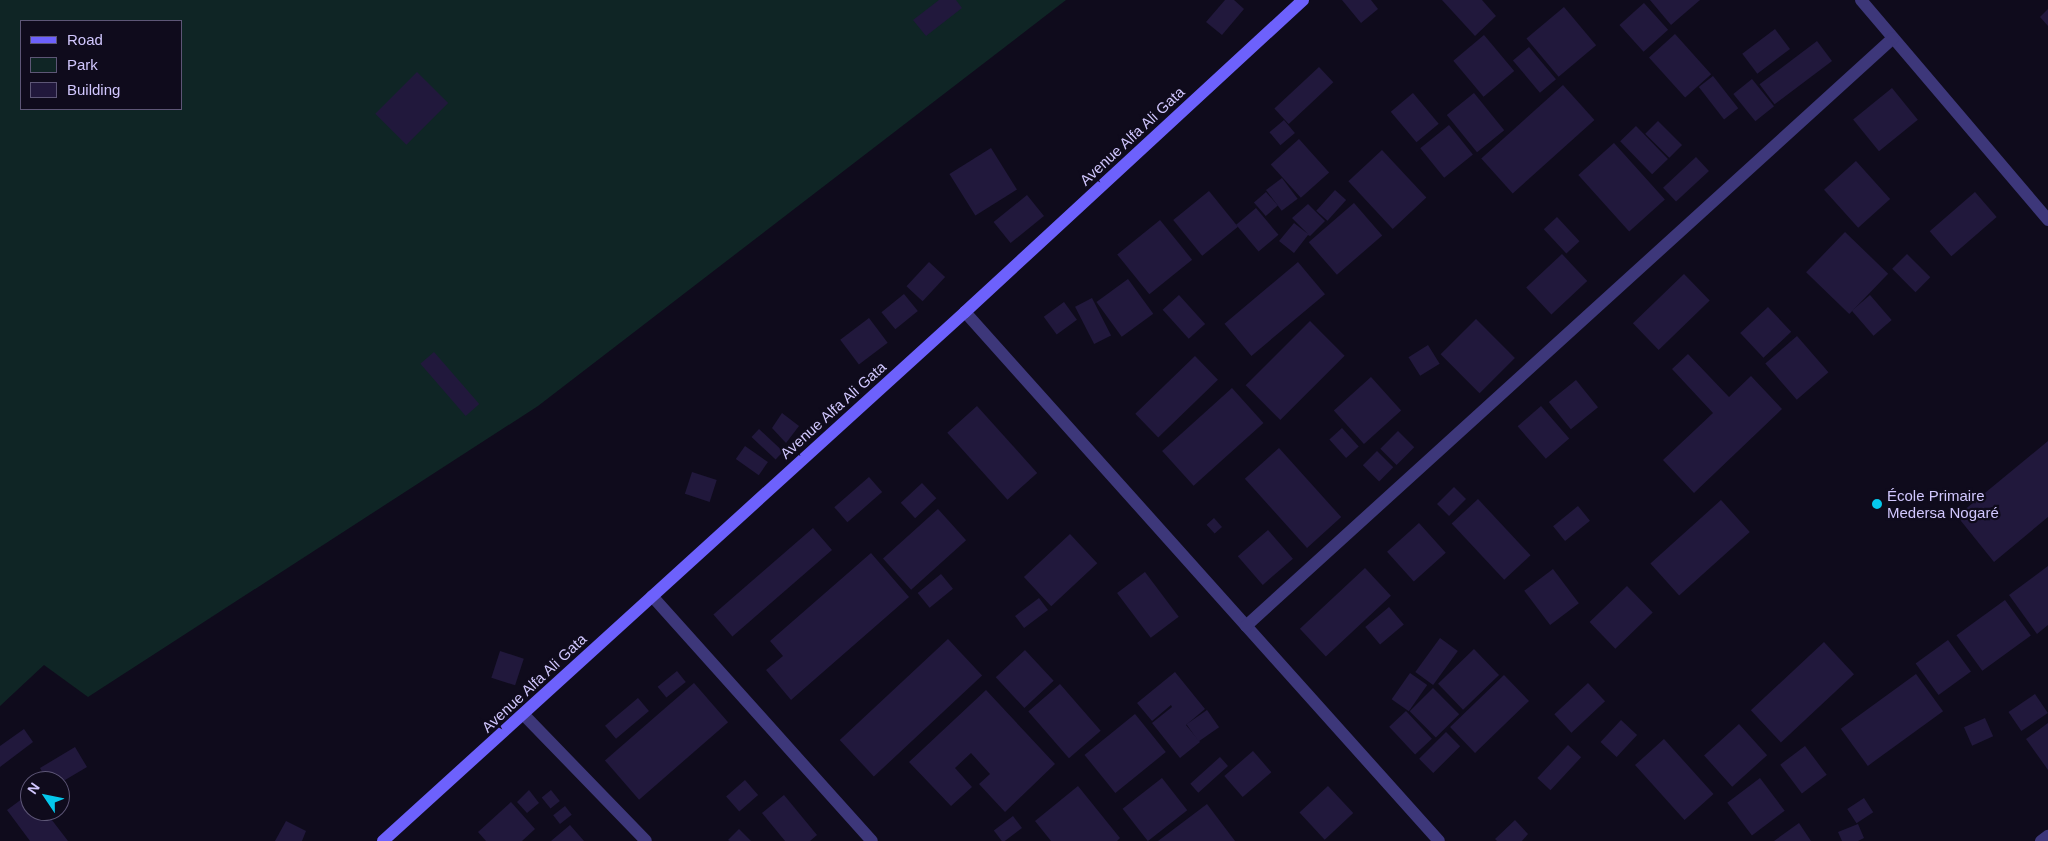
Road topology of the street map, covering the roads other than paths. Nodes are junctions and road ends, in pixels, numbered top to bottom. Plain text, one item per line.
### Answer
1 (1303, 0) edge
2 (1861, 0) edge
3 (1893, 38) junction
4 (2048, 220) edge
5 (965, 312) junction
6 (652, 596) junction
7 (1246, 626) junction
8 (524, 715) junction
9 (2048, 836) edge
10 (383, 841) edge
11 (646, 841) edge
12 (872, 841) edge
13 (1439, 841) edge
14 (2041, 841) edge

1 - 5 street, Avenue Alfa Ali Gata
2 - 3 street
3 - 4 street
3 - 7 street
5 - 6 street, Avenue Alfa Ali Gata
5 - 7 street
6 - 8 street, Avenue Alfa Ali Gata
6 - 12 street
7 - 13 street
8 - 10 street, Avenue Alfa Ali Gata
8 - 11 street
9 - 14 street

